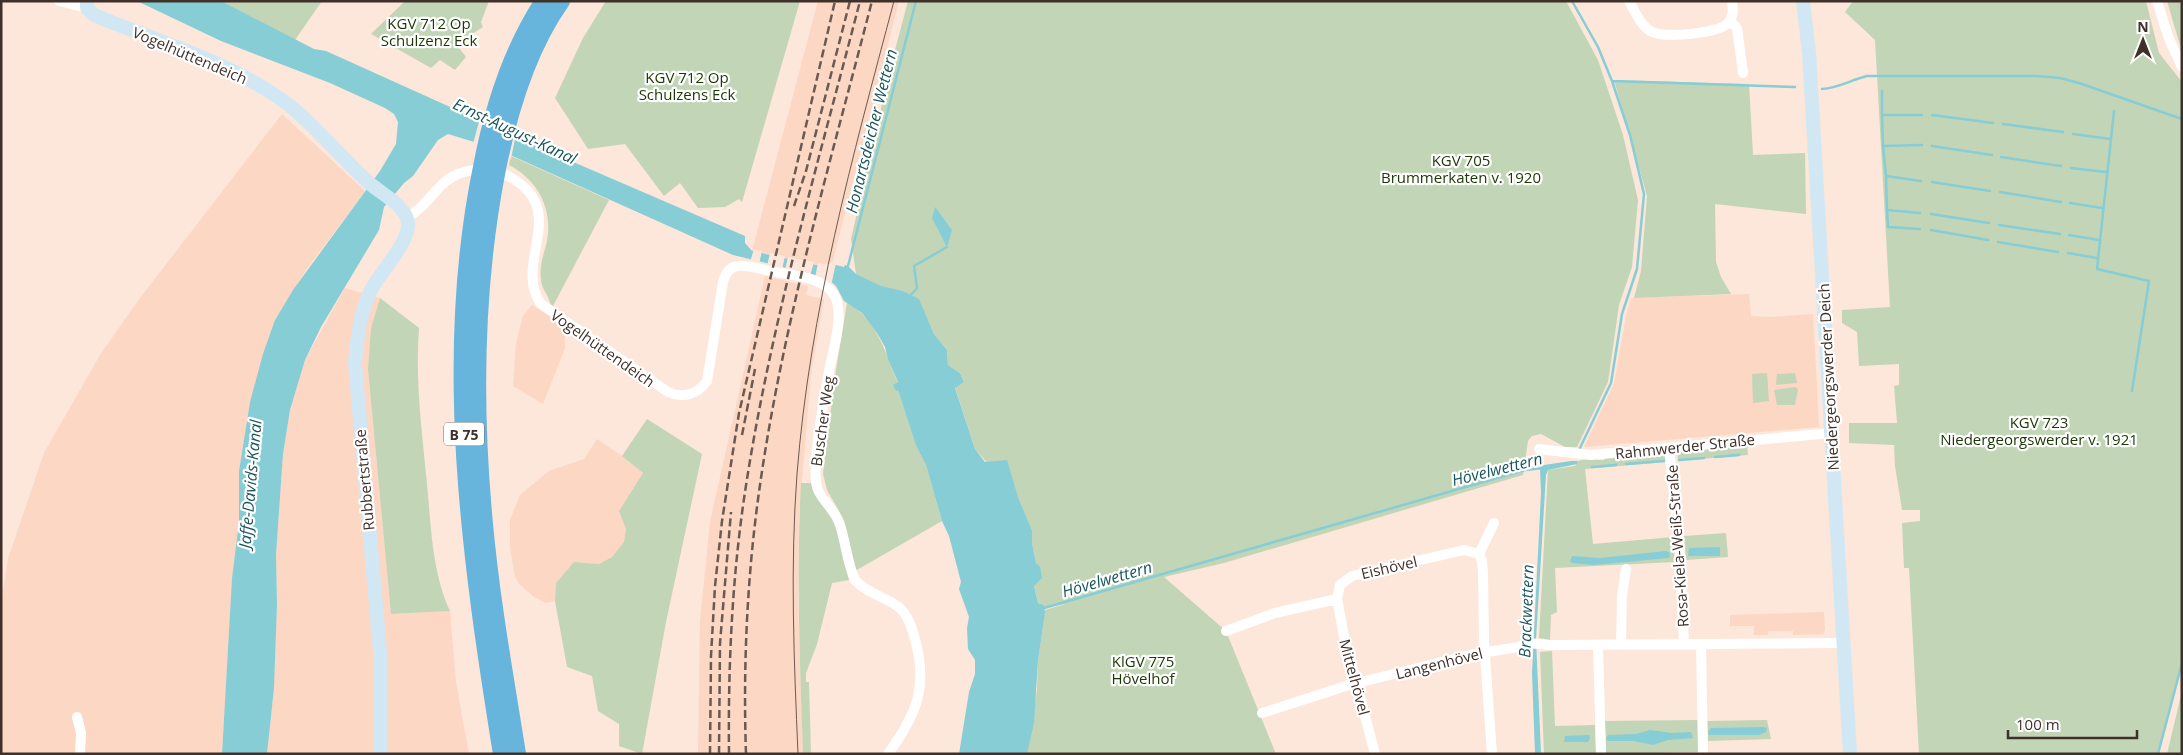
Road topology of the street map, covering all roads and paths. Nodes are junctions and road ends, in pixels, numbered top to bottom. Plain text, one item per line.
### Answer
1 (59, 1) edge
2 (544, 1) edge
3 (561, 1) edge
4 (1629, 1) edge
5 (1732, 1) edge
6 (1803, 1) edge
7 (2157, 1) edge
8 (87, 5) edge
9 (1730, 21) junction
10 (2182, 67) edge
11 (1743, 73) dead end
12 (502, 114) junction
13 (484, 196) junction
14 (406, 218) junction
15 (839, 311) joint
16 (1831, 433) junction
17 (1669, 448) junction
18 (1539, 449) dead end
19 (1494, 523) dead end
20 (1479, 554) junction
21 (1626, 569) dead end
22 (1337, 599) junction
23 (1226, 631) dead end
24 (1844, 643) junction
25 (1684, 644) junction
26 (1701, 644) junction
27 (1598, 645) junction
28 (1621, 645) junction
29 (1485, 652) junction
30 (1357, 683) junction
31 (1262, 713) dead end
32 (77, 717) dead end
33 (80, 754) edge
34 (380, 754) edge
35 (502, 754) edge
36 (517, 754) edge
37 (888, 754) edge
38 (1375, 754) edge
39 (1492, 754) edge
40 (1601, 754) edge
41 (1703, 754) edge
42 (1850, 754) edge

1 - 8 street, Vogelhüttendeich
2 - 12 highway, B 75
3 - 12 highway, B 75
4 - 9 street
5 - 9 street
6 - 16 street, Niedergeorgswerder Deich
7 - 10 street
8 - 14 street, Vogelhüttendeich
9 - 11 street
12 - 13 highway, B 75
13 - 35 highway, B 75
13 - 36 highway, B 75
14 - 15 street, Vogelhüttendeich
14 - 34 street, Rubbertstraße
15 - 37 street, Buscher Weg
16 - 17 street, Rahmwerder Straße
16 - 24 street, Niedergeorgswerder Deich
17 - 18 street, Rahmwerder Straße
17 - 25 street, Rosa-Kiela-Weiß-Straße
19 - 20 street
20 - 22 street, Eishövel
20 - 29 street
21 - 28 street
22 - 23 street
22 - 30 street, Mittelhövel
24 - 26 street, Langenhövel
24 - 42 street, Niedergeorgswerder Deich
25 - 26 street, Langenhövel
25 - 28 street, Langenhövel
26 - 41 street
27 - 28 street, Langenhövel
27 - 29 street, Langenhövel
27 - 40 street
29 - 30 street, Langenhövel
29 - 39 street
30 - 31 street, Langenhövel
30 - 38 street, Mittelhövel
32 - 33 street

